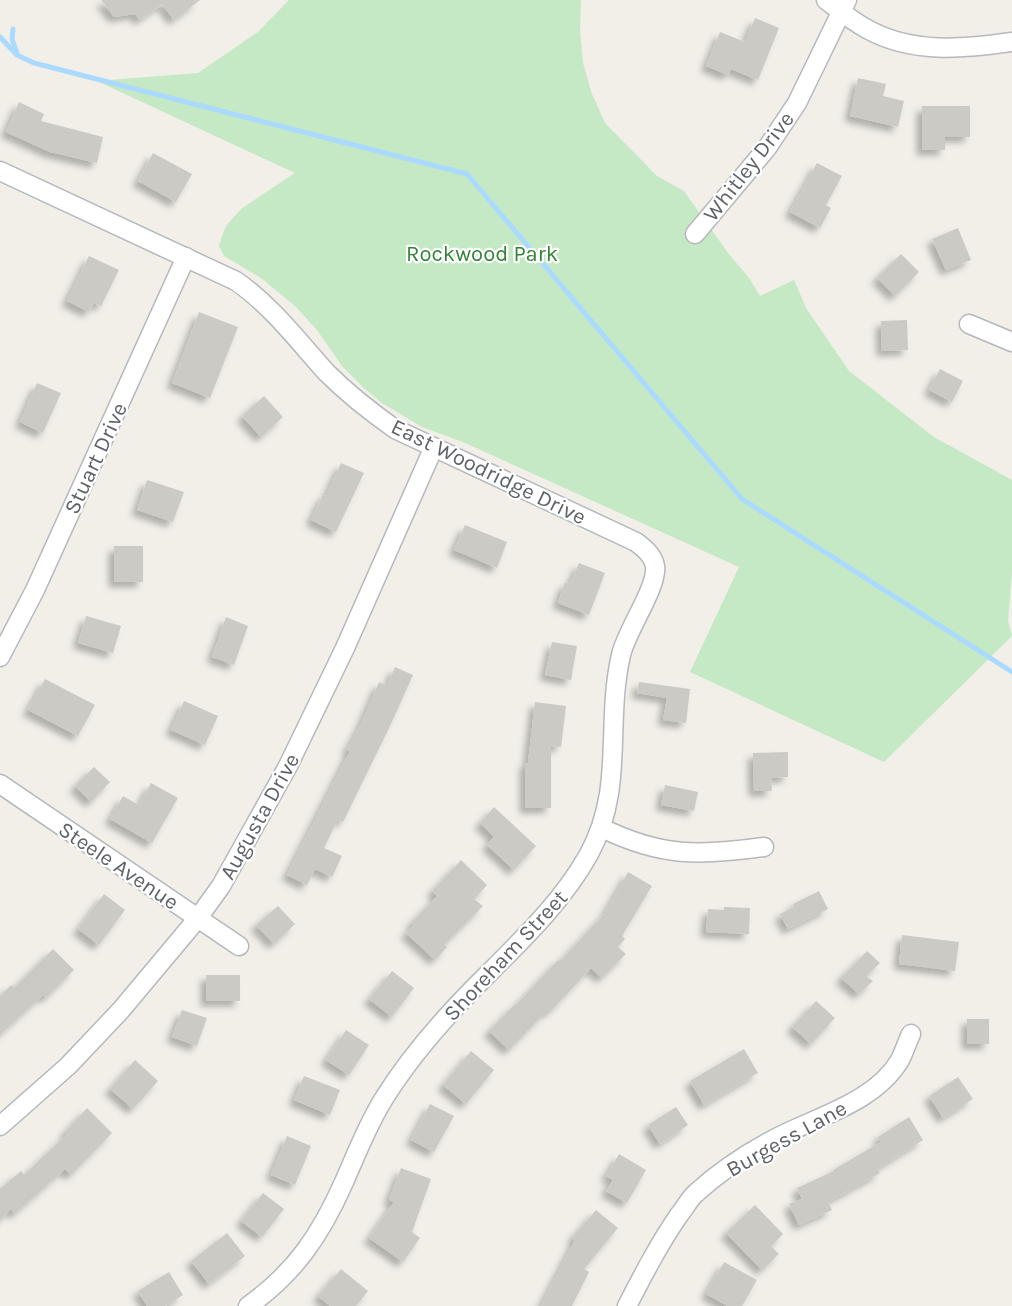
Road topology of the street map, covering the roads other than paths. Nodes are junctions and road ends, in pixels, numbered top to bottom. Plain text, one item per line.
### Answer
1 (826, 0) edge
2 (844, 6) edge
3 (1012, 42) edge
4 (0, 171) edge
5 (695, 234) dead end
6 (186, 257) junction
7 (969, 324) dead end
8 (1012, 342) edge
9 (434, 449) junction
10 (651, 558) joint
11 (0, 657) edge
12 (0, 784) edge
13 (602, 828) junction
14 (764, 847) dead end
15 (198, 918) junction
16 (239, 946) dead end
17 (910, 1035) dead end
18 (0, 1126) edge
19 (248, 1306) edge
20 (627, 1306) edge

1 - 2 street
2 - 3 street
2 - 5 street, Whitley Drive
4 - 6 street, East Woodridge Drive
6 - 9 street, East Woodridge Drive
6 - 11 street, Stuart Drive
7 - 8 street
9 - 10 street, East Woodridge Drive
9 - 15 street, Augusta Drive
10 - 13 street, Shoreham Street
12 - 15 street, Steele Avenue
13 - 14 street
13 - 19 street, Shoreham Street
15 - 16 street, Steele Avenue
15 - 18 street, Augusta Drive
17 - 20 street, Burgess Lane

